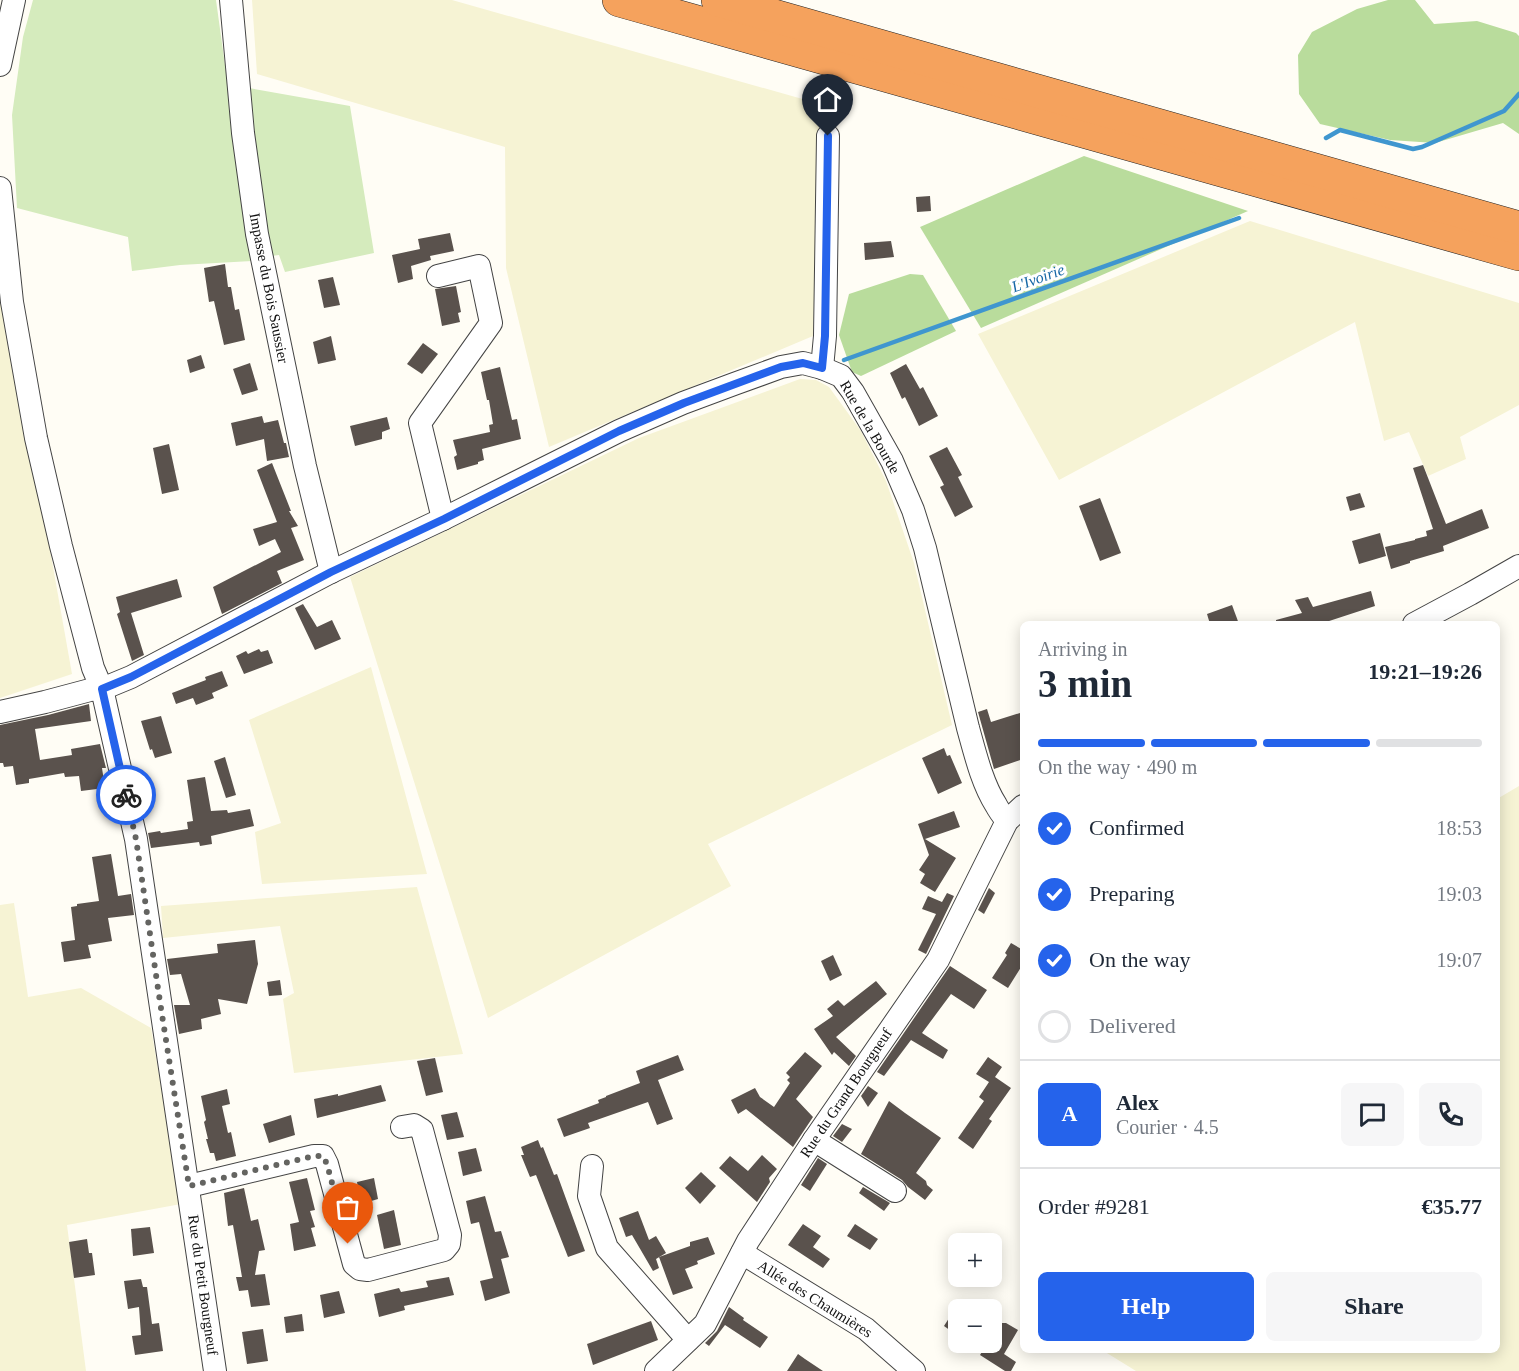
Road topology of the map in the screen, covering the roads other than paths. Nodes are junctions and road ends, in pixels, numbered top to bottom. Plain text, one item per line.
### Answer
1 (14, 0) edge
2 (231, 0) edge
3 (619, 0) edge
4 (718, 0) edge
5 (0, 65) edge
6 (828, 136) dead end
7 (0, 188) edge
8 (1519, 228) edge
9 (1519, 254) edge
10 (438, 276) dead end
11 (822, 368) junction
12 (444, 519) junction
13 (1519, 566) edge
14 (331, 572) junction
15 (1419, 621) edge
16 (102, 689) junction
17 (0, 712) edge
18 (1015, 814) edge
19 (402, 1127) dead end
20 (814, 1140) junction
21 (592, 1166) dead end
22 (189, 1186) junction
23 (895, 1191) dead end
24 (741, 1253) junction
25 (688, 1340) junction
26 (215, 1371) edge
27 (656, 1371) edge
28 (914, 1371) edge

1 - 5 street
2 - 14 street, Impasse du Bois Saussier
3 - 9 highway
4 - 8 highway
6 - 11 street
7 - 16 street, Rue du Petit Bourgneuf
10 - 12 street
11 - 12 street, Rue de la Bourde
11 - 18 street, Rue de la Bourde
12 - 14 street
13 - 15 street
14 - 16 street
16 - 17 street
16 - 22 street, Rue du Petit Bourgneuf
18 - 20 street, Rue du Grand Bourgneuf
19 - 22 street
20 - 23 street
20 - 24 street, Rue du Grand Bourgneuf
21 - 25 street
22 - 26 street, Rue du Petit Bourgneuf
24 - 25 street, Rue du Grand Bourgneuf
24 - 28 street, Allée des Chaumières
25 - 27 street, Rue du Grand Bourgneuf

